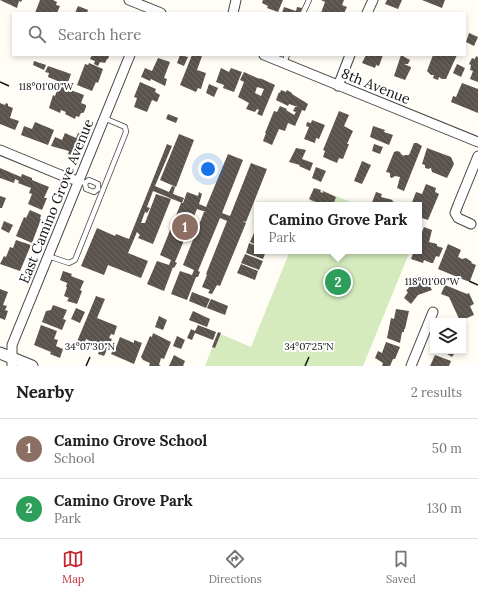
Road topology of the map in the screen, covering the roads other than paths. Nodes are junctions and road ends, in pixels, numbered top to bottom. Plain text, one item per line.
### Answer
1 (129, 0) edge
2 (236, 0) edge
3 (308, 0) edge
4 (373, 0) edge
5 (147, 10) edge
6 (233, 12) edge
7 (303, 12) edge
8 (367, 12) edge
9 (130, 56) edge
10 (271, 56) edge
11 (350, 56) edge
12 (285, 59) edge
13 (338, 86) junction
14 (104, 118) junction
15 (478, 142) edge
16 (0, 150) edge
17 (478, 156) edge
18 (82, 182) junction
19 (100, 190) junction
20 (471, 224) dead end
21 (48, 256) junction
22 (433, 312) dead end
23 (0, 353) edge
24 (12, 362) edge
25 (32, 366) edge
26 (411, 366) edge

1 - 5 street
2 - 6 street
3 - 7 lane
4 - 8 street
9 - 14 street, East Camino Grove Avenue
10 - 12 street, 8th Avenue
11 - 13 street
12 - 13 street, 8th Avenue
13 - 15 street, 8th Avenue
14 - 18 street, East Camino Grove Avenue
14 - 19 lane
16 - 18 street
17 - 20 street
18 - 19 lane
18 - 19 lane
18 - 21 street, East Camino Grove Avenue
19 - 21 lane
21 - 24 street, East Camino Grove Avenue
22 - 26 street
23 - 24 street
24 - 25 street

